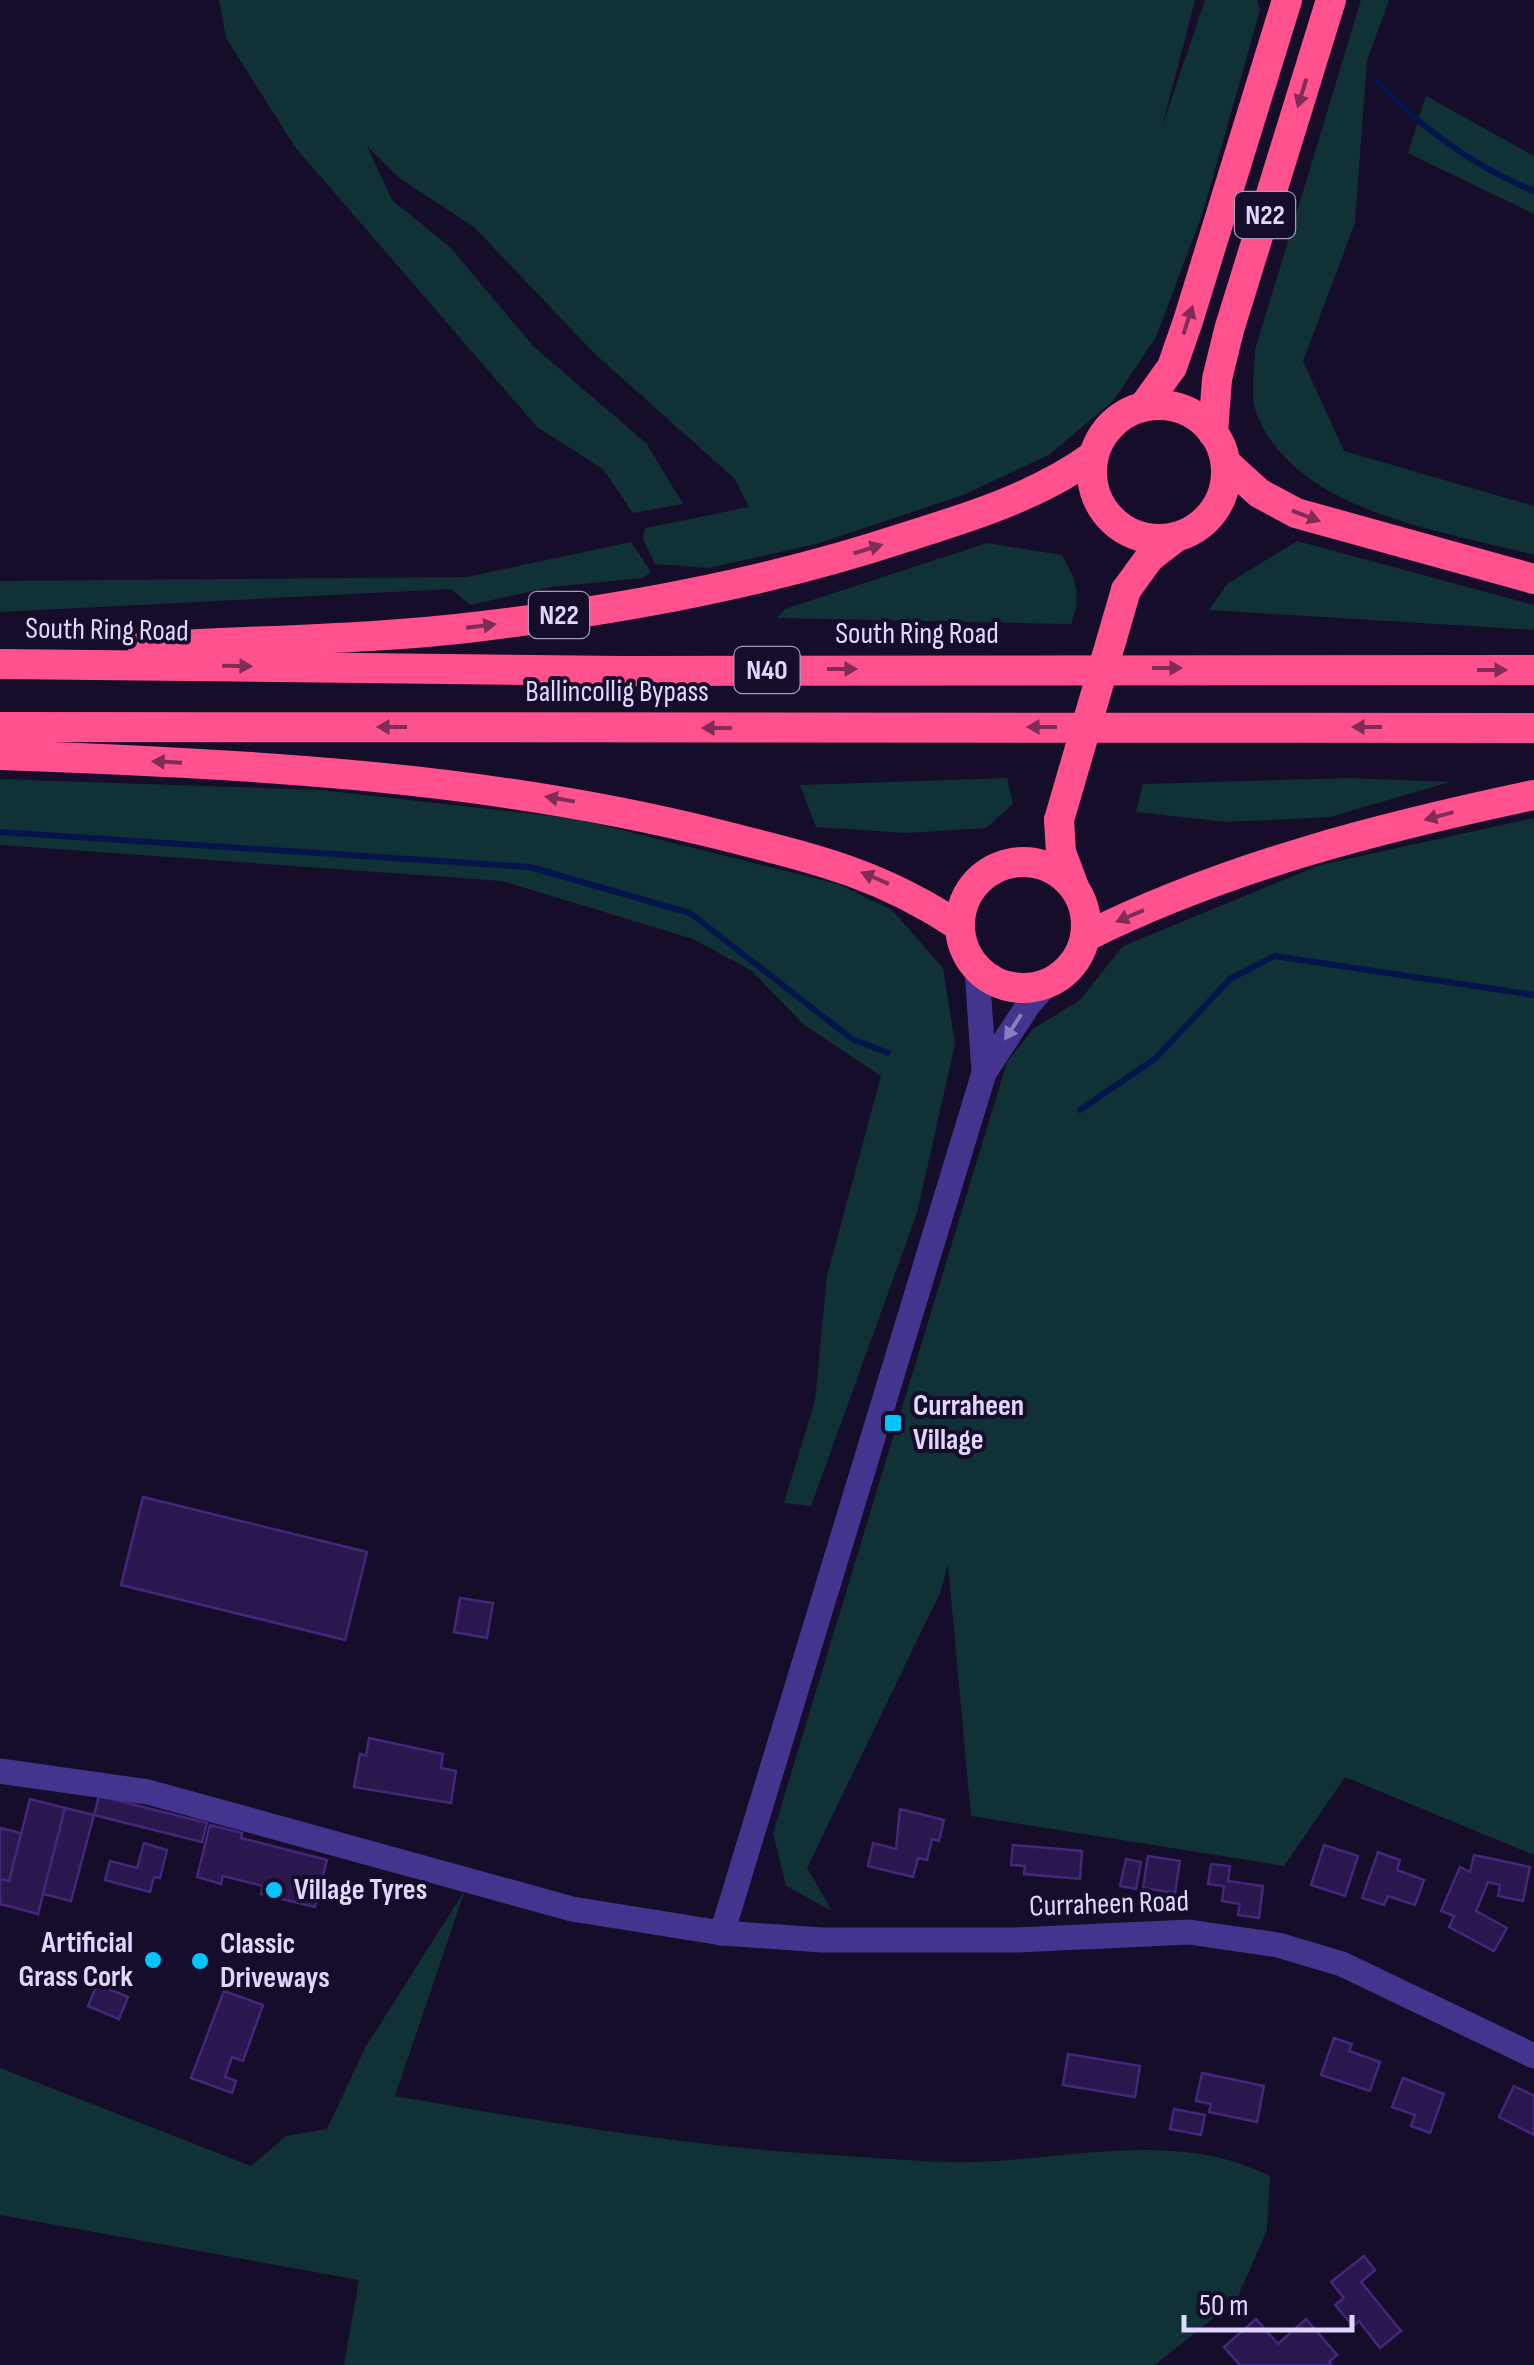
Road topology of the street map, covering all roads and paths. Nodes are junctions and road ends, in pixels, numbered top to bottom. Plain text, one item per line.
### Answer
1 (1287, 0) edge
2 (1331, 0) edge
3 (1144, 406) junction
4 (1213, 433) junction
5 (1093, 456) junction
6 (1226, 463) junction
7 (1122, 528) junction
8 (1176, 537) junction
9 (1534, 579) edge
10 (1126, 590) junction
11 (0, 660) edge
12 (1534, 670) edge
13 (0, 727) edge
14 (1534, 728) edge
15 (0, 755) edge
16 (1534, 795) edge
17 (1059, 820) junction
18 (1018, 862) junction
19 (1074, 888) junction
20 (960, 926) junction
21 (1086, 937) junction
22 (977, 969) junction
23 (1047, 984) junction
24 (984, 1073) junction
25 (0, 1772) edge
26 (722, 1933) junction
27 (1534, 2056) edge

3 -> 1 highway, N22
2 -> 4 highway, N22
3 - 4 highway
3 - 5 highway, N22
4 - 6 highway, N22
5 - 7 highway
11 -> 5 highway, N22
6 - 8 highway
6 -> 9 highway
7 - 8 highway
7 - 10 highway
8 - 10 highway
10 - 17 highway, bridge
11 -> 12 highway, South Ring Road / N40
14 -> 13 highway, Ballincollig Bypass / N40
20 -> 15 highway
16 -> 21 highway
17 - 18 highway
17 - 19 highway
18 - 19 highway
18 - 20 highway
19 - 21 highway
20 - 22 highway
21 - 23 highway
22 - 23 highway
22 - 24 street
23 -> 24 street
24 - 26 street
25 - 26 street, Curraheen Road
26 - 27 street, Curraheen Road

